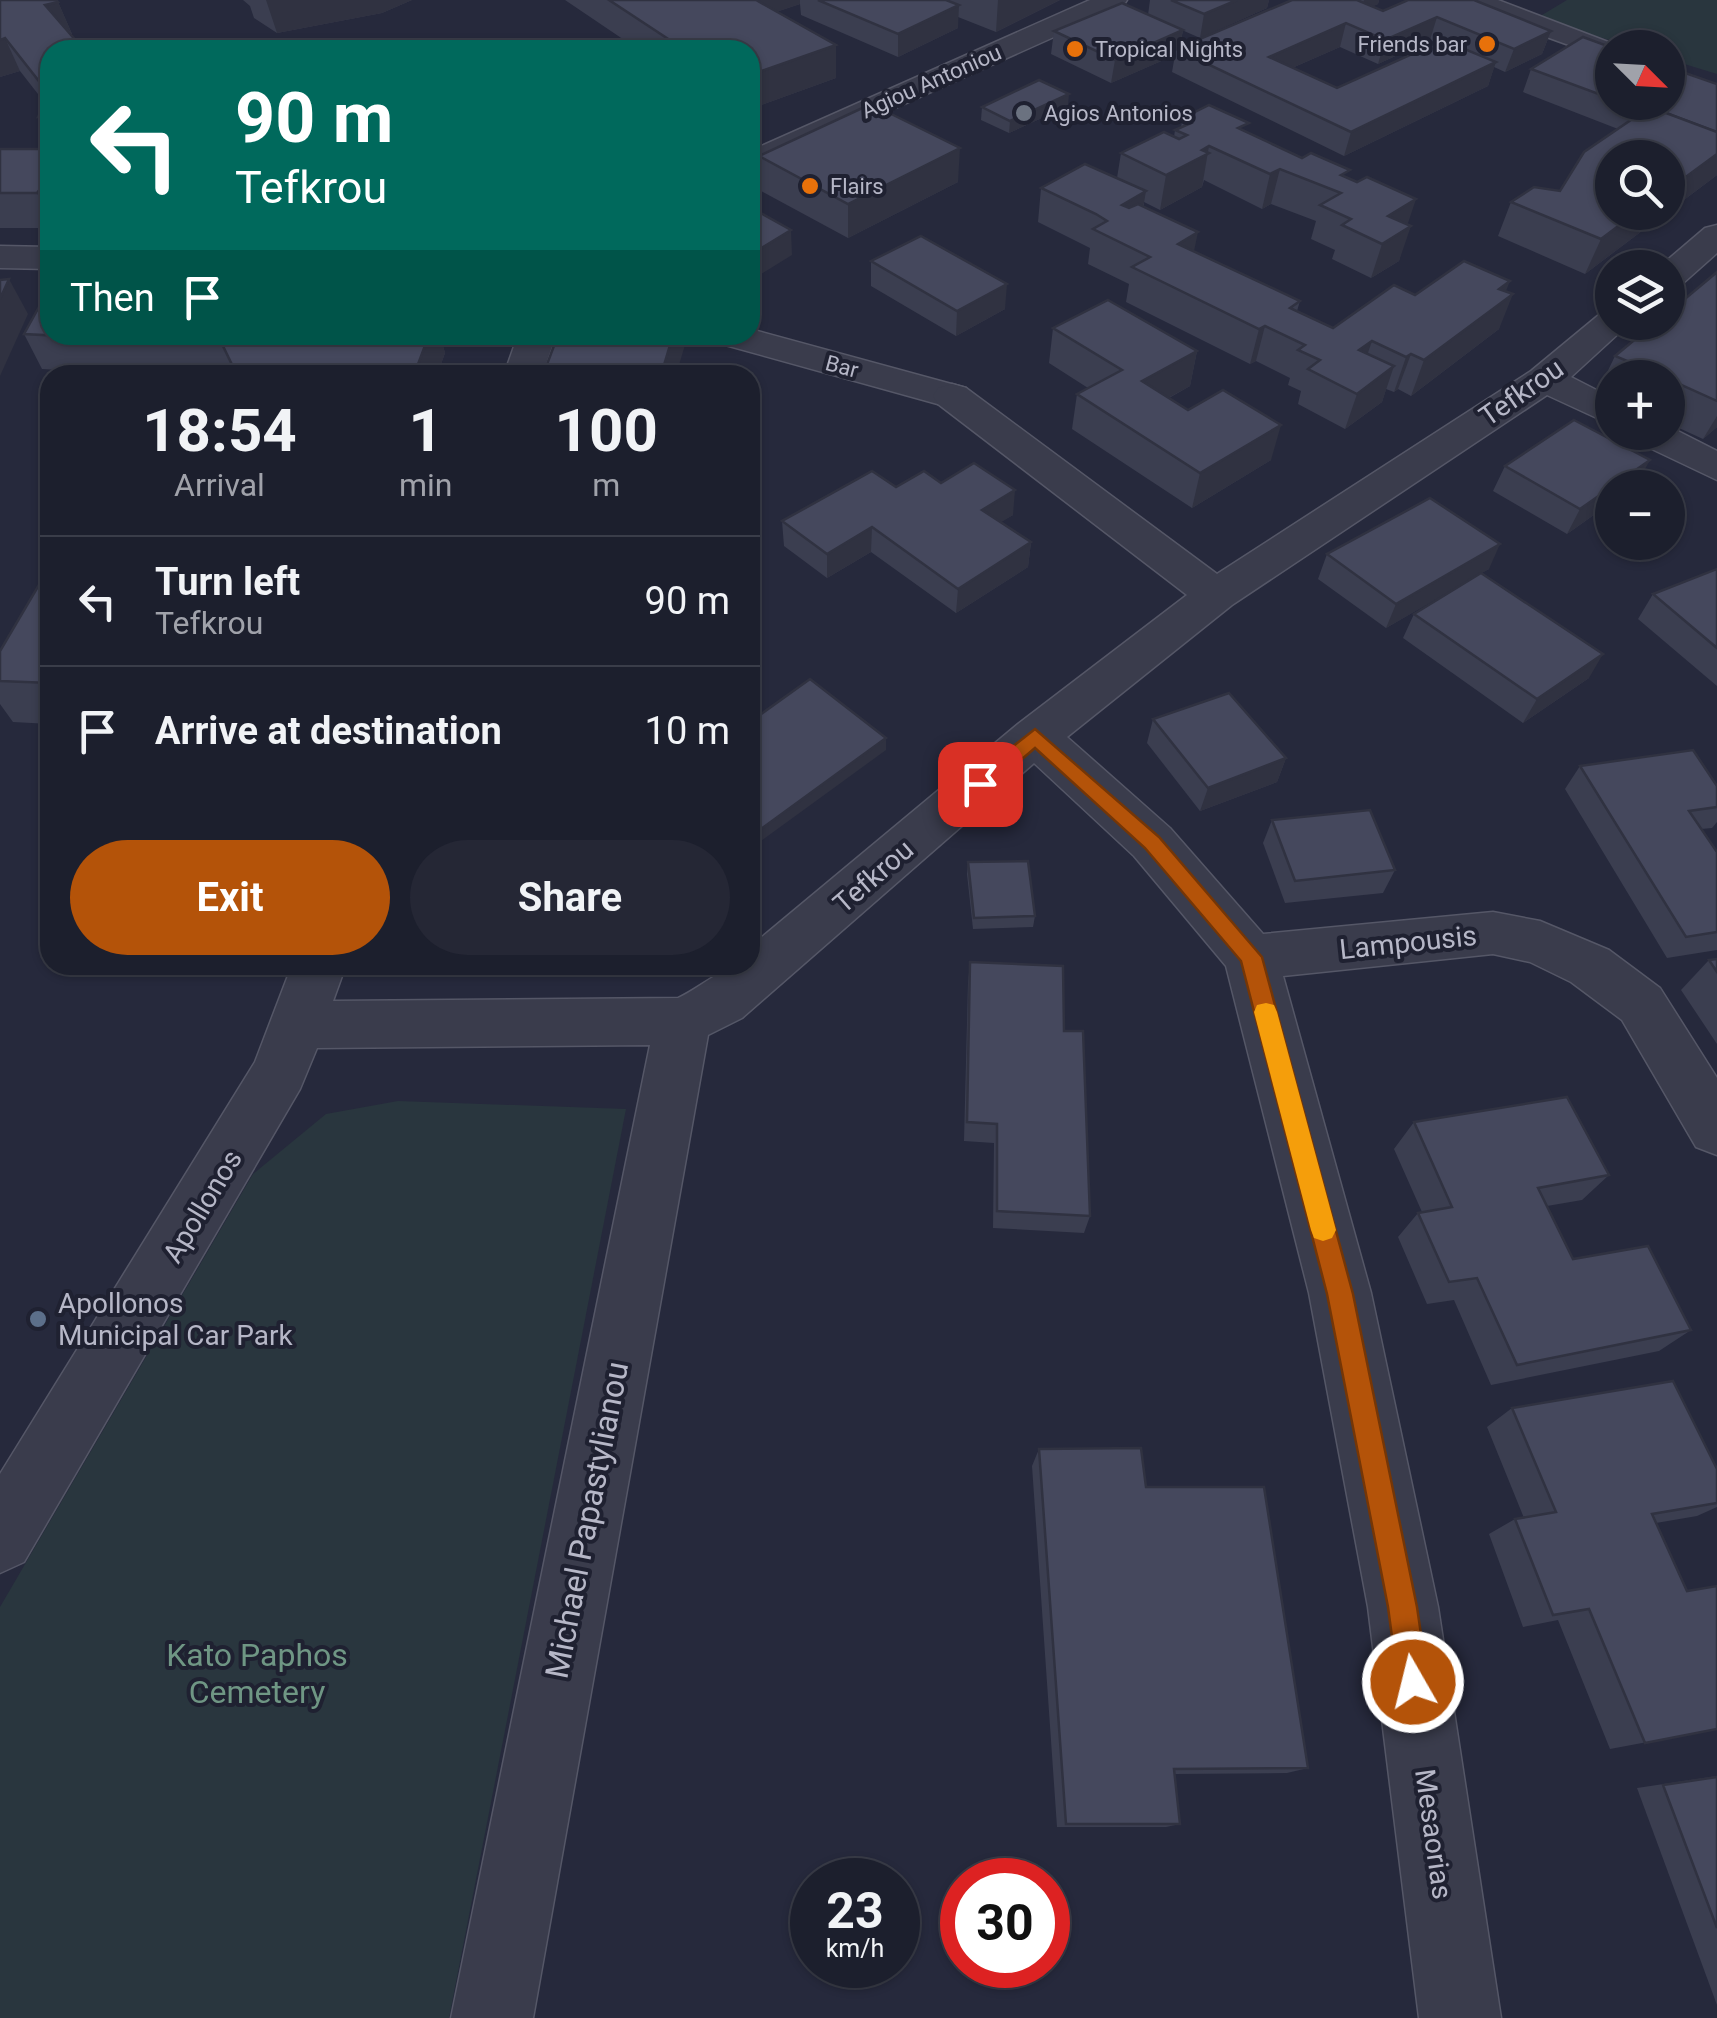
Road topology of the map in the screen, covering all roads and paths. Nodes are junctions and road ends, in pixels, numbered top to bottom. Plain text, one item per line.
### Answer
1 (1113, 0) edge
2 (1471, 0) edge
3 (1595, 46) edge
4 (760, 159) edge
5 (1717, 236) edge
6 (0, 257) edge
7 (40, 258) edge
8 (1685, 263) edge
9 (1595, 337) edge
10 (760, 343) edge
11 (1546, 378) junction
12 (1595, 404) edge
13 (1684, 450) edge
14 (1717, 468) edge
15 (1216, 595) junction
16 (1035, 736) junction
17 (1251, 957) junction
18 (760, 974) edge
19 (316, 975) edge
20 (758, 975) edge
21 (683, 1022) junction
22 (299, 1025) junction
23 (1717, 1129) edge
24 (0, 1538) edge
25 (492, 2018) edge
26 (1460, 2018) edge

1 - 4 street, Agiou Antoniou
2 - 3 street
5 - 8 street
6 - 7 street
9 - 11 street, Tefkrou
10 - 15 street, Bar
11 - 12 street
11 - 15 street, Tefkrou
13 - 14 street
15 - 16 street, Tefkrou
16 - 17 street, Mesaorias
16 - 18 street, Tefkrou
17 - 23 street, Lampousis
17 - 26 street, Mesaorias
19 - 22 street, Apollonos
20 - 21 street, Tefkrou
21 - 22 street, Tefkrou
21 - 25 street, Michael Papastylianou
22 - 24 street, Apollonos

